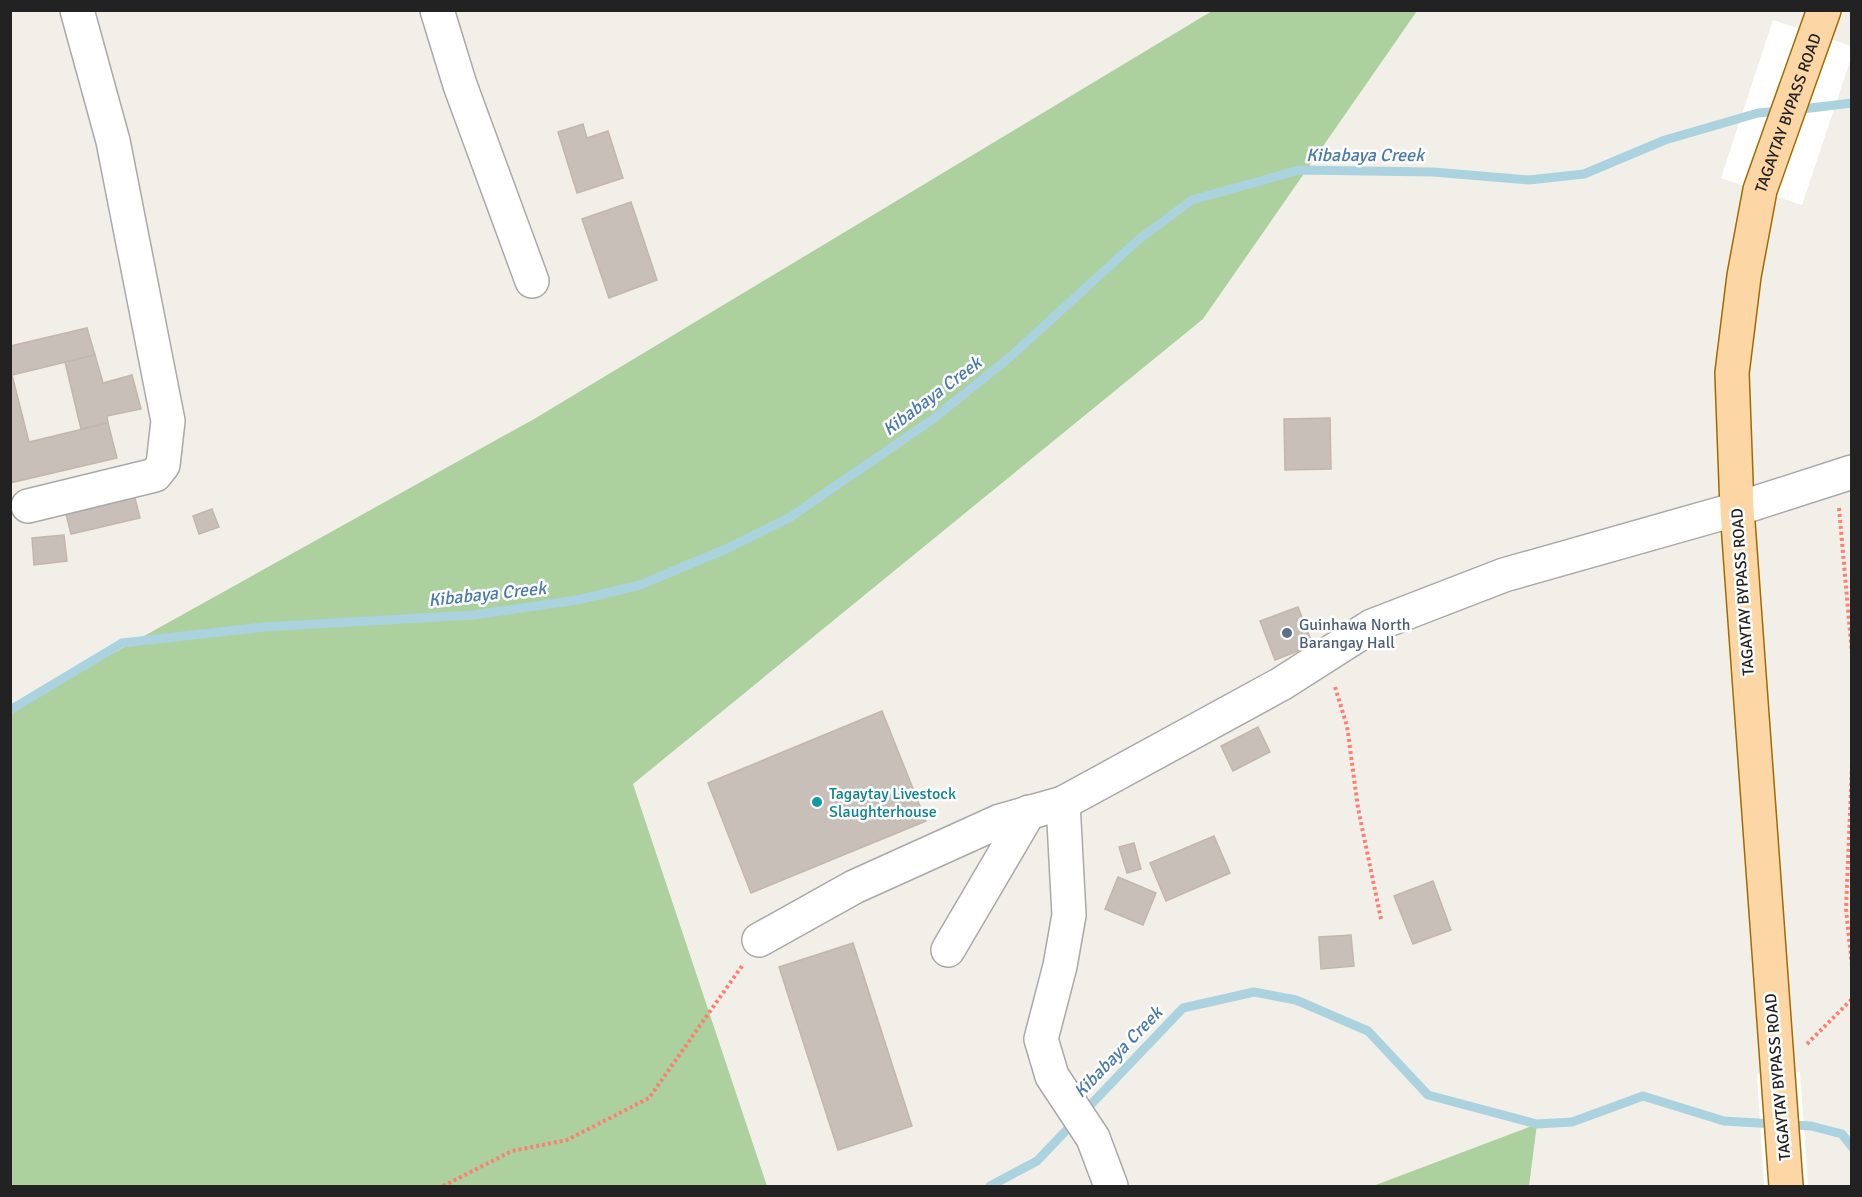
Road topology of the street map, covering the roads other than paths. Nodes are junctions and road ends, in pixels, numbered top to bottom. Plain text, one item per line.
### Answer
1 (77, 10) edge
2 (437, 10) edge
3 (1820, 22) edge
4 (532, 281) dead end
5 (1844, 474) edge
6 (28, 506) dead end
7 (1737, 509) junction
8 (1063, 803) junction
9 (1029, 812) junction
10 (759, 940) road end
11 (948, 950) dead end
12 (1111, 1186) edge
13 (1786, 1186) edge

1 - 6 street
2 - 4 street
3 - 7 main road, TAGAYTAY BYPASS ROAD
5 - 7 street
7 - 8 street
7 - 13 main road, TAGAYTAY BYPASS ROAD
8 - 9 street
8 - 12 street
9 - 10 street
9 - 11 street

